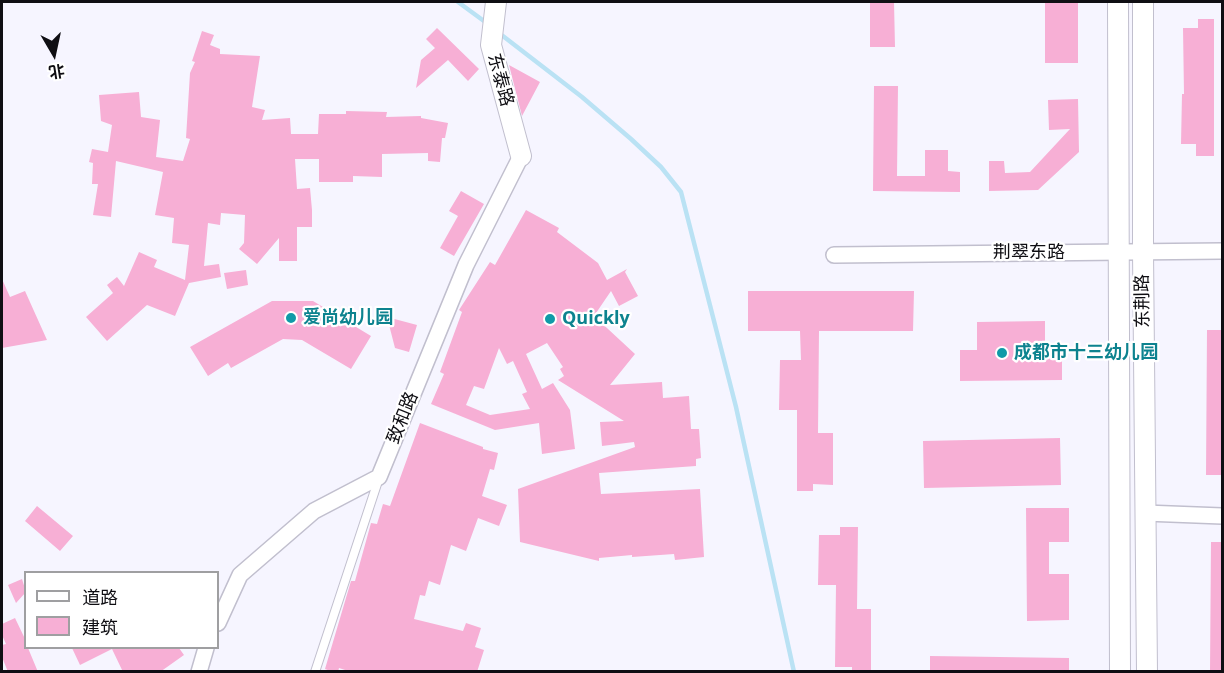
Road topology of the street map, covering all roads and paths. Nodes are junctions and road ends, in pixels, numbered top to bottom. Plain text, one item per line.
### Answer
1 (1119, 2) edge
2 (1143, 2) edge
3 (495, 6) edge
4 (521, 156) joint
5 (1143, 251) junction
6 (1222, 251) edge
7 (1119, 253) junction
8 (834, 255) dead end
9 (379, 477) junction
10 (1145, 513) junction
11 (1222, 516) edge
12 (219, 620) edge
13 (206, 649) edge
14 (199, 672) edge
15 (315, 672) edge
16 (1120, 672) edge
17 (1148, 672) edge

1 - 7 street, 东荆路
2 - 5 street, 东荆路
3 - 4 street, 东泰路
4 - 9 street, 致和路
5 - 6 street, 荆翠东路
5 - 7 street, 荆翠东路
5 - 10 street, 东荆路
7 - 8 street, 荆翠东路
7 - 16 street, 东荆路
9 - 12 street
9 - 15 lane
10 - 11 street
10 - 17 street, 东荆路
13 - 14 street

